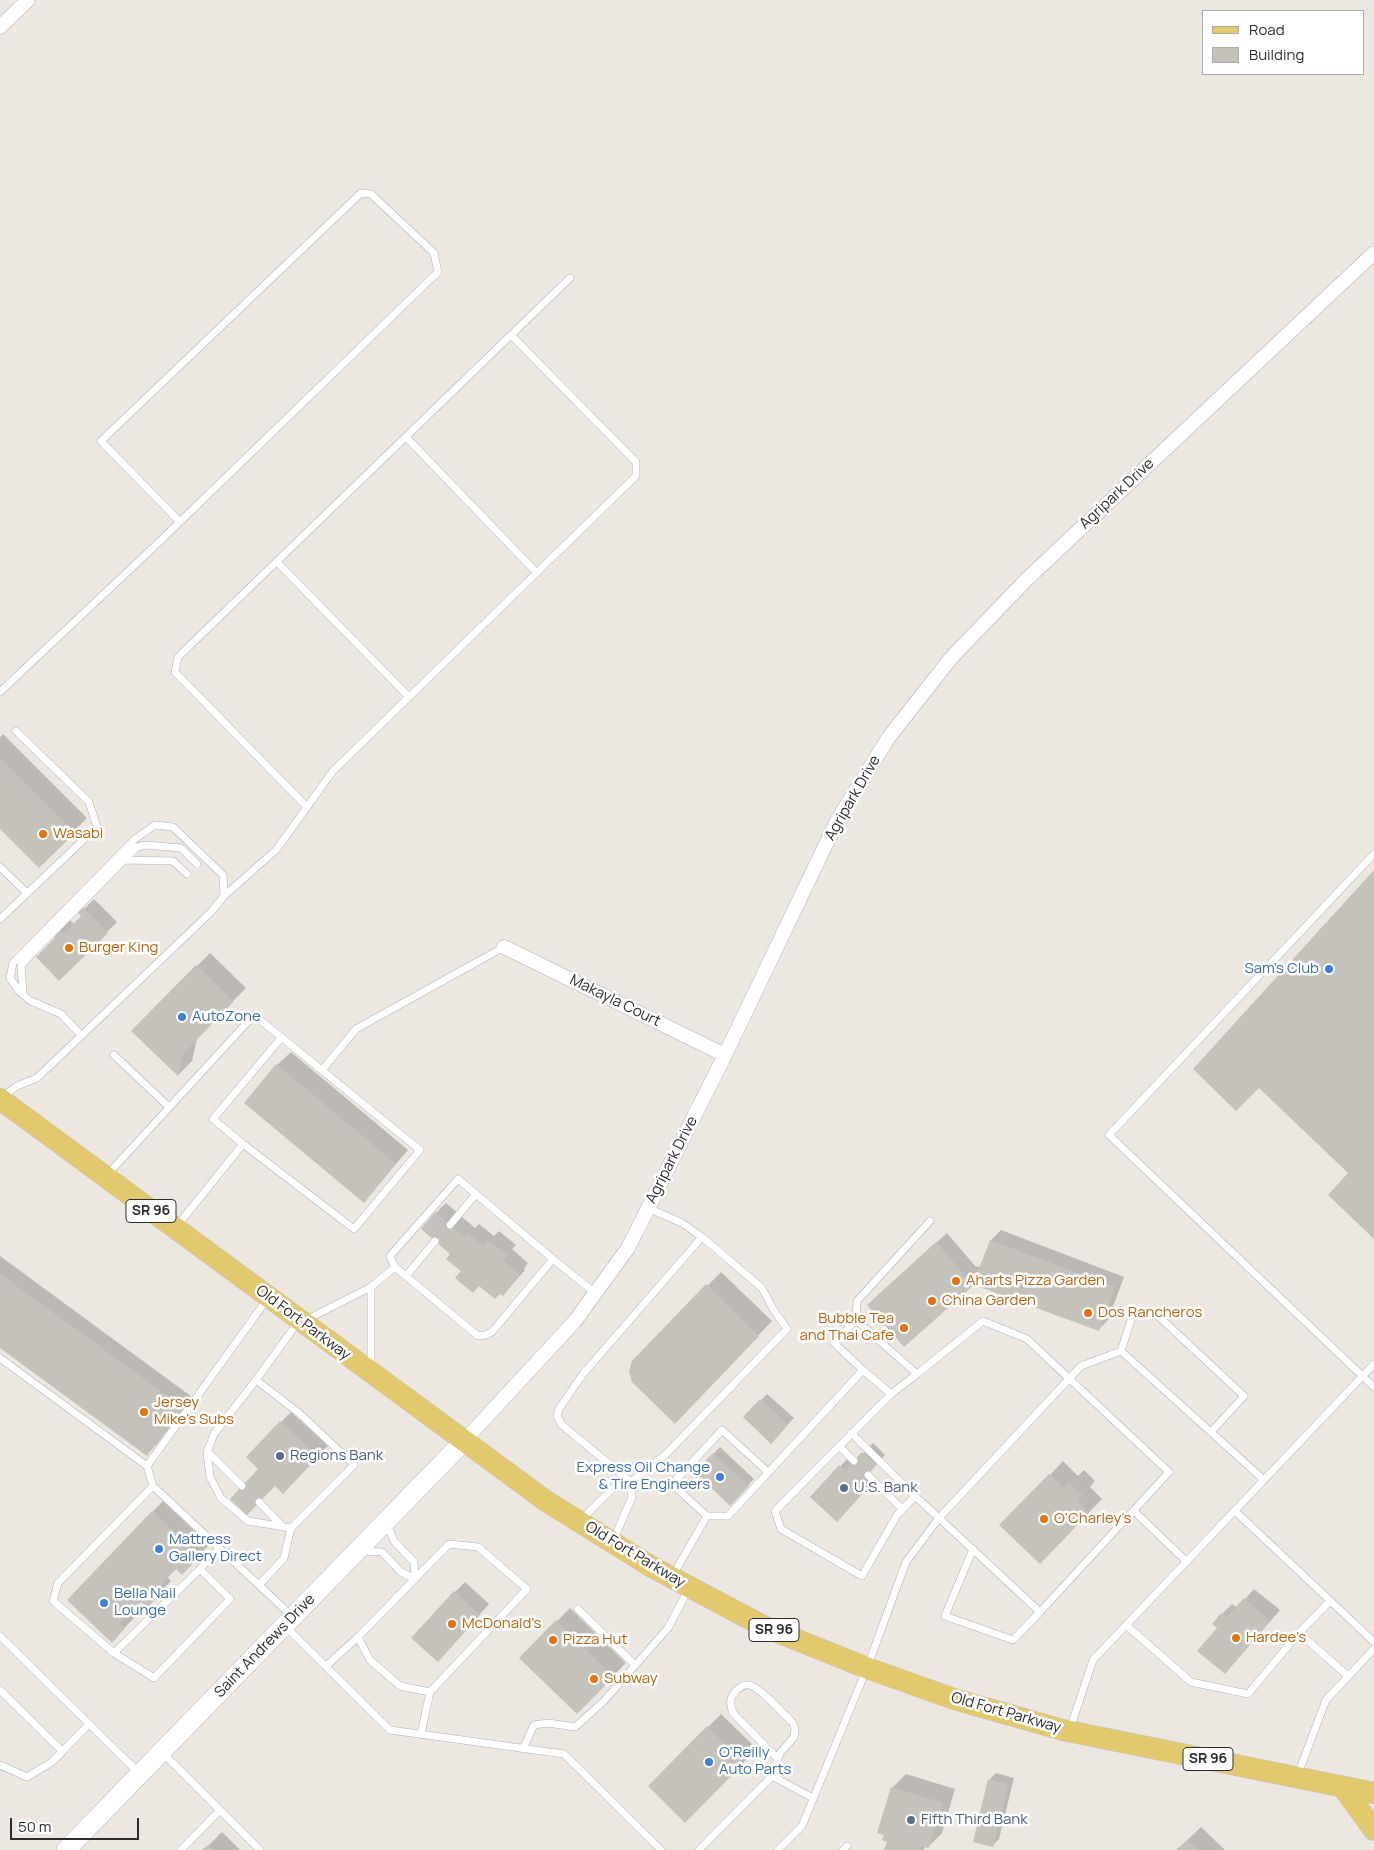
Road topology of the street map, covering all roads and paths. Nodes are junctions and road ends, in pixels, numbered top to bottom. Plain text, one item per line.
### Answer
1 (28, 0) edge
2 (0, 27) edge
3 (1374, 253) edge
4 (570, 278) dead end
5 (511, 335) junction
6 (406, 437) junction
7 (179, 521) junction
8 (277, 562) junction
9 (537, 573) junction
10 (0, 692) edge
11 (409, 697) junction
12 (16, 731) dead end
13 (307, 807) junction
14 (1374, 854) edge
15 (124, 860) junction
16 (197, 864) dead end
17 (0, 867) edge
18 (187, 874) dead end
19 (26, 892) junction
20 (224, 896) junction
21 (0, 919) edge
22 (504, 947) joint
23 (23, 994) junction
24 (81, 1035) junction
25 (281, 1038) junction
26 (114, 1055) dead end
27 (725, 1055) junction
28 (322, 1070) junction
29 (0, 1099) edge
30 (169, 1107) junction
31 (243, 1144) junction
32 (105, 1177) junction
33 (476, 1194) junction
34 (648, 1208) junction
35 (930, 1221) dead end
36 (450, 1225) dead end
37 (175, 1228) junction
38 (702, 1237) junction
39 (435, 1241) dead end
40 (553, 1259) junction
41 (395, 1267) junction
42 (406, 1276) junction
43 (371, 1287) junction
44 (595, 1293) junction
45 (269, 1298) junction
46 (856, 1320) junction
47 (301, 1321) junction
48 (1121, 1350) junction
49 (0, 1358) edge
50 (1374, 1364) edge
51 (863, 1370) junction
52 (371, 1372) junction
53 (917, 1374) junction
54 (1362, 1376) junction
55 (1069, 1379) junction
56 (256, 1380) junction
57 (1374, 1388) edge
58 (890, 1394) junction
59 (1211, 1432) junction
60 (851, 1433) junction
61 (464, 1441) junction
62 (839, 1446) junction
63 (208, 1452) junction
64 (854, 1461) dead end
65 (147, 1466) junction
66 (768, 1472) junction
67 (868, 1475) dead end
68 (1264, 1480) junction
69 (631, 1482) junction
70 (153, 1486) junction
71 (242, 1486) dead end
72 (915, 1496) junction
73 (259, 1502) dead end
74 (902, 1509) junction
75 (1134, 1511) junction
76 (1235, 1511) junction
77 (706, 1516) junction
78 (939, 1518) junction
79 (386, 1521) junction
80 (580, 1521) junction
81 (287, 1528) junction
82 (612, 1542) junction
83 (220, 1548) junction
84 (973, 1549) junction
85 (358, 1551) junction
86 (1187, 1562) junction
87 (200, 1568) junction
88 (415, 1579) junction
89 (680, 1583) junction
90 (259, 1586) junction
91 (1330, 1601) junction
92 (578, 1609) dead end
93 (1040, 1612) junction
94 (289, 1621) junction
95 (1126, 1625) junction
96 (1299, 1633) junction
97 (0, 1636) edge
98 (358, 1637) junction
99 (1374, 1642) edge
100 (1374, 1649) edge
101 (114, 1653) junction
102 (635, 1665) junction
103 (326, 1666) junction
104 (867, 1668) junction
105 (1348, 1676) junction
106 (0, 1690) edge
107 (430, 1692) junction
108 (90, 1724) junction
109 (1069, 1732) junction
110 (421, 1734) junction
111 (523, 1749) junction
112 (62, 1751) junction
113 (162, 1752) junction
114 (778, 1759) junction
115 (0, 1765) edge
116 (141, 1774) junction
117 (772, 1776) junction
118 (1297, 1777) junction
119 (1342, 1786) junction
120 (1374, 1793) edge
121 (813, 1798) junction
122 (220, 1810) junction
123 (1374, 1830) edge
124 (66, 1850) edge
125 (182, 1850) edge
126 (260, 1850) edge
127 (661, 1850) edge
128 (699, 1850) edge
129 (778, 1850) edge

1 - 2 street
3 - 27 street, Agripark Drive
4 - 5 lane
5 - 6 lane
5 - 9 lane
6 - 8 lane
6 - 9 lane
7 - 7 lane
7 - 10 lane
8 - 11 lane
8 - 13 lane
9 - 11 lane
11 - 13 lane
12 - 19 lane
13 - 20 lane
14 - 54 lane
15 - 16 lane
15 - 18 lane
15 - 23 lane
17 - 19 lane
19 - 21 lane
20 - 23 lane
20 - 24 lane
22 - 27 street, Makayla Court
22 - 28 lane
23 - 24 lane
24 - 29 lane
25 - 28 lane
25 - 30 lane
25 - 31 lane
26 - 30 lane
27 - 34 street, Agripark Drive
28 - 31 lane
29 - 32 main road, Old Fort Parkway / SR 96
30 - 32 lane
31 - 37 lane
32 - 37 main road, Old Fort Parkway / SR 96
33 - 36 lane
33 - 40 lane
33 - 41 lane
34 - 38 lane
34 - 44 street, Agripark Drive
35 - 46 lane
37 - 45 main road, Old Fort Parkway / SR 96
38 - 69 lane
38 - 69 lane
39 - 42 lane
40 - 42 lane
40 - 44 lane
41 - 42 lane
41 - 43 lane
43 - 47 lane
43 - 52 lane
44 - 61 street, Agripark Drive
45 - 47 main road, Old Fort Parkway / SR 96
45 - 65 lane
46 - 51 lane
46 - 53 lane
47 - 52 main road, Old Fort Parkway / SR 96
47 - 56 lane
48 - 55 lane
48 - 59 lane
48 - 59 lane
49 - 65 lane
50 - 54 lane
51 - 58 lane
51 - 66 lane
52 - 61 main road, Old Fort Parkway / SR 96
53 - 55 lane
53 - 58 lane
54 - 57 lane
54 - 68 lane
55 - 75 lane
55 - 78 lane
56 - 63 lane
56 - 81 lane
58 - 60 lane
59 - 68 lane
60 - 62 lane
60 - 72 lane
61 - 79 street, Saint Andrews Drive
61 - 80 main road, Old Fort Parkway / SR 96
62 - 64 lane
62 - 74 lane
63 - 71 lane
63 - 81 lane
65 - 70 lane
66 - 77 lane
66 - 77 lane
67 - 74 lane
68 - 76 lane
69 - 80 lane
69 - 82 lane
70 - 83 lane
70 - 101 lane
72 - 74 lane
72 - 78 lane
73 - 81 lane
75 - 86 lane
75 - 93 lane
76 - 86 lane
76 - 91 lane
77 - 89 lane
78 - 84 lane
78 - 104 lane
79 - 85 street, Saint Andrews Drive
79 - 88 lane
80 - 82 main road, Old Fort Parkway / SR 96
81 - 90 lane
82 - 89 main road, Old Fort Parkway / SR 96
83 - 87 lane
83 - 90 lane
84 - 93 lane
84 - 93 lane
85 - 88 lane
85 - 94 street, Saint Andrews Drive
86 - 95 lane
87 - 101 lane
87 - 101 lane
88 - 98 lane
88 - 107 lane
89 - 102 lane
89 - 104 main road, Old Fort Parkway / SR 96
90 - 94 lane
91 - 96 lane
91 - 99 lane
92 - 102 lane
94 - 103 lane
94 - 113 street, Saint Andrews Drive
95 - 96 lane
95 - 109 lane
96 - 105 lane
97 - 108 lane
98 - 103 lane
98 - 107 lane
100 - 105 lane
102 - 111 lane
103 - 110 lane
104 - 109 main road, Old Fort Parkway / SR 96
104 - 121 lane
105 - 118 lane
106 - 112 lane
107 - 110 lane
108 - 112 lane
108 - 116 lane
109 - 118 main road, Old Fort Parkway / SR 96
110 - 111 lane
111 - 127 lane
112 - 115 lane
113 - 116 street, Saint Andrews Drive
113 - 122 lane
114 - 114 lane
114 - 117 lane
116 - 124 street, Saint Andrews Drive
117 - 121 lane
117 - 128 lane
118 - 119 main road, Old Fort Parkway / SR 96
119 - 120 main road, Old Fort Parkway / SR 96
119 - 123 main road
121 - 129 lane
122 - 125 lane
122 - 126 lane

